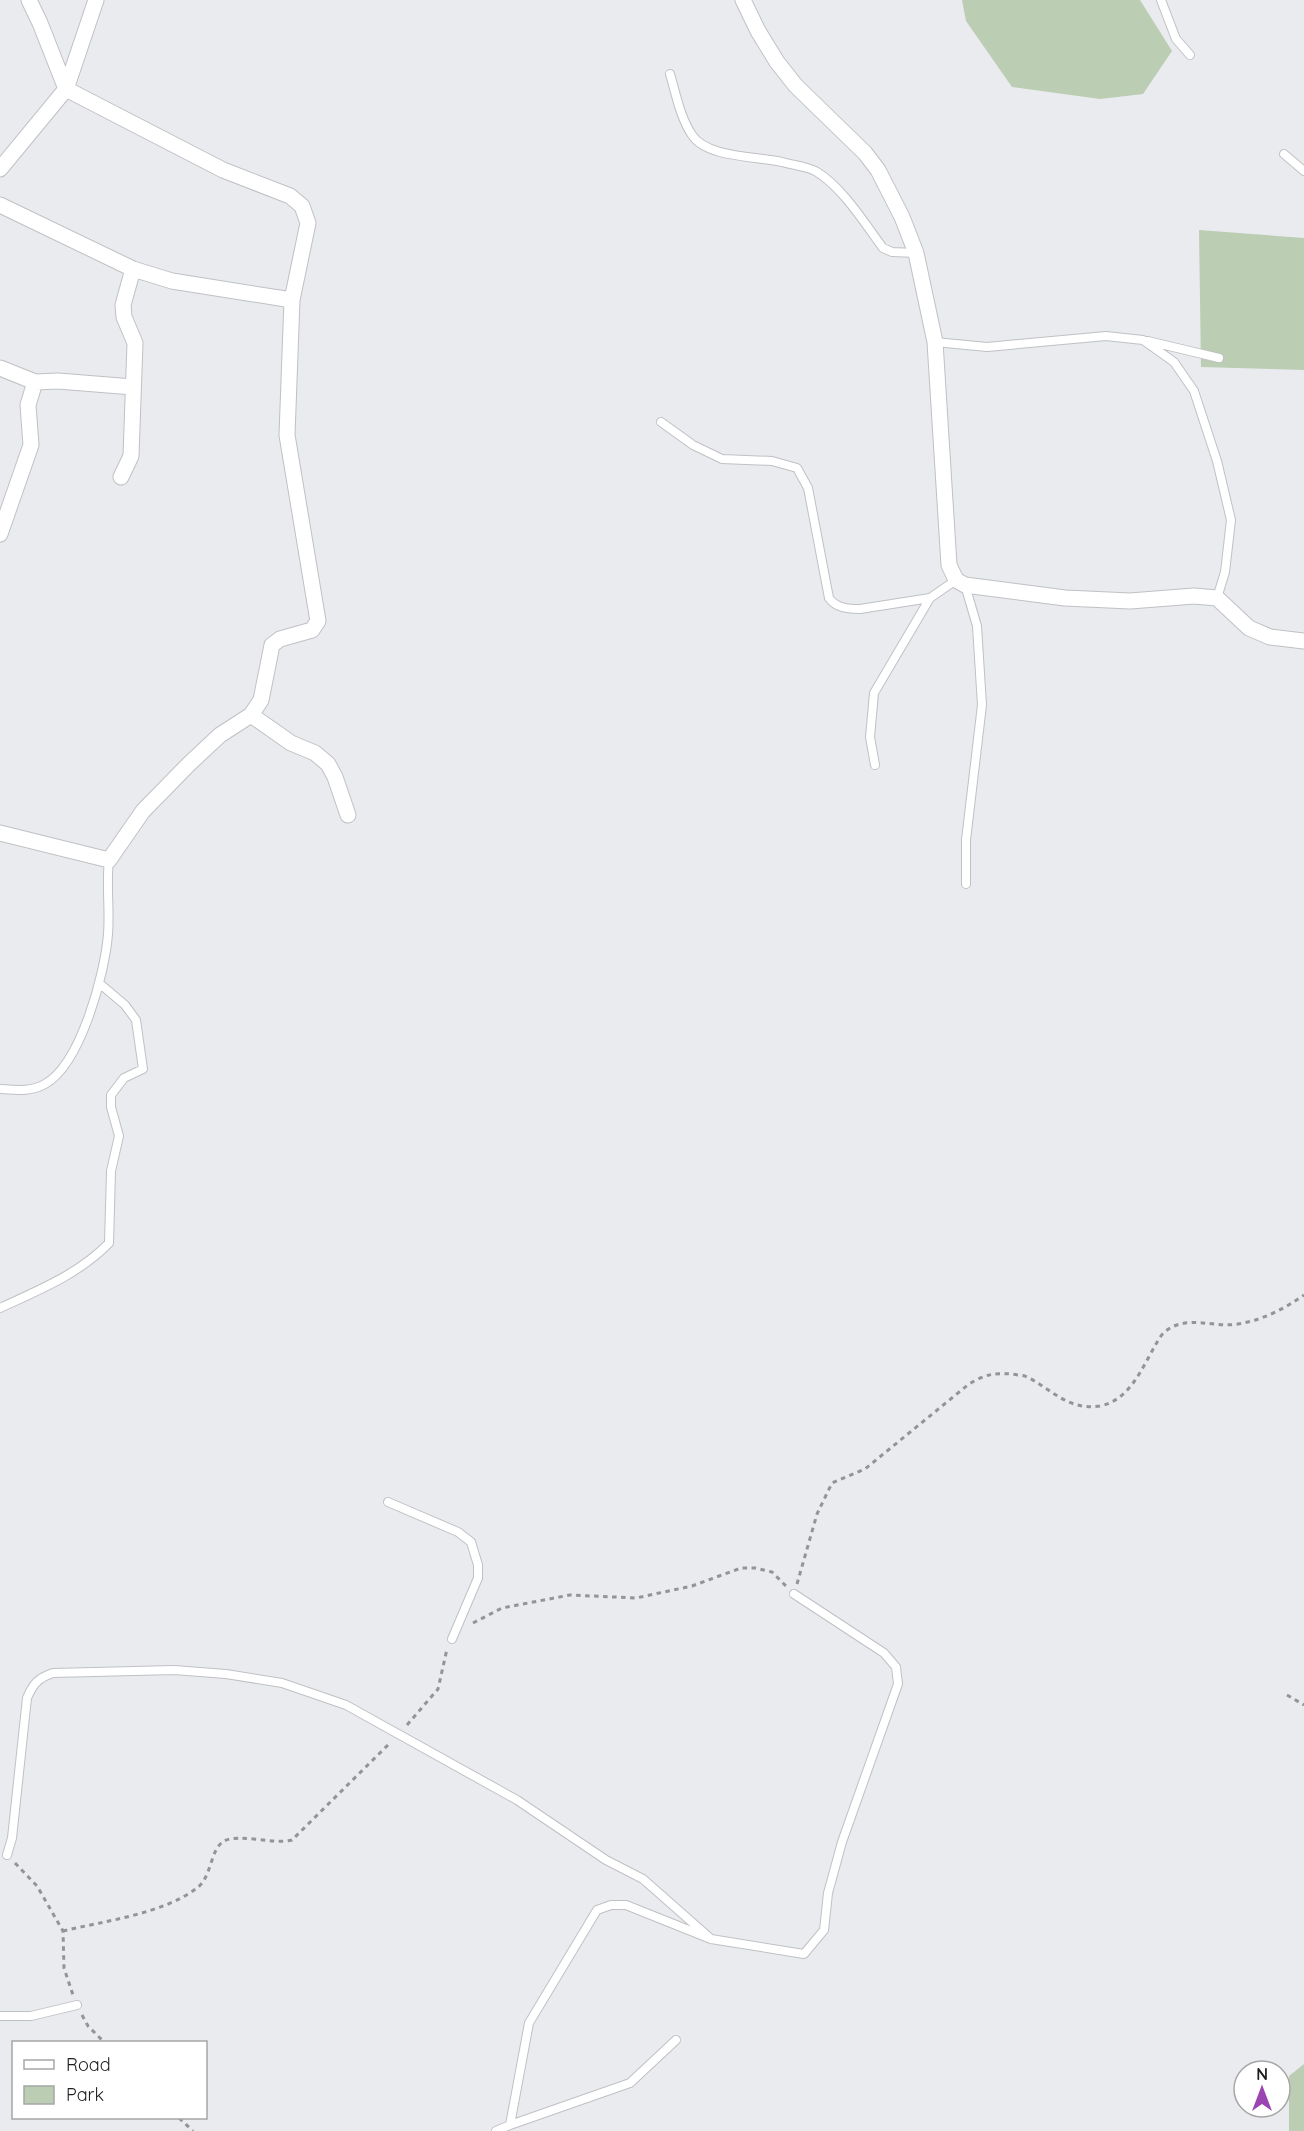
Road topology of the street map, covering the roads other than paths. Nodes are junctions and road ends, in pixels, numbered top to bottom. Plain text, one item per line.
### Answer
1 (29, 0) edge
2 (96, 0) edge
3 (743, 0) edge
4 (1161, 0) edge
5 (1190, 55) dead end
6 (670, 74) dead end
7 (66, 90) junction
8 (1284, 154) dead end
9 (0, 169) edge
10 (1304, 171) edge
11 (0, 205) edge
12 (916, 253) junction
13 (133, 269) junction
14 (292, 300) junction
15 (1143, 340) junction
16 (935, 342) junction
17 (1219, 358) dead end
18 (0, 368) edge
19 (35, 382) junction
20 (134, 387) junction
21 (662, 422) dead end
22 (121, 477) dead end
23 (0, 534) edge
24 (961, 582) junction
25 (930, 597) junction
26 (1217, 598) junction
27 (1304, 641) edge
28 (251, 715) junction
29 (875, 765) dead end
30 (348, 815) dead end
31 (0, 833) edge
32 (109, 860) junction
33 (966, 884) dead end
34 (99, 983) junction
35 (0, 1089) edge
36 (0, 1308) edge
37 (388, 1502) dead end
38 (794, 1594) road end
39 (452, 1640) road end
40 (7, 1855) road end
41 (711, 1939) junction
42 (77, 2006) road end
43 (0, 2016) edge
44 (676, 2040) dead end
45 (510, 2125) junction
46 (496, 2131) edge

1 - 7 street
2 - 7 street
3 - 12 street
4 - 5 lane
6 - 12 lane
7 - 9 street
7 - 14 street
8 - 10 lane
11 - 13 street
12 - 16 street
13 - 14 street
13 - 20 street
14 - 28 street
15 - 16 lane
15 - 17 lane
15 - 26 lane
16 - 24 street
18 - 19 street
19 - 20 street
19 - 23 street
20 - 22 street
21 - 25 lane
24 - 25 lane
24 - 26 street
24 - 33 lane
25 - 29 lane
26 - 27 street
28 - 30 street
28 - 32 street
31 - 32 street
32 - 34 lane
34 - 35 lane
34 - 36 lane
37 - 39 lane
38 - 41 lane
40 - 41 lane
41 - 45 lane
42 - 43 lane
44 - 45 lane
45 - 46 lane

